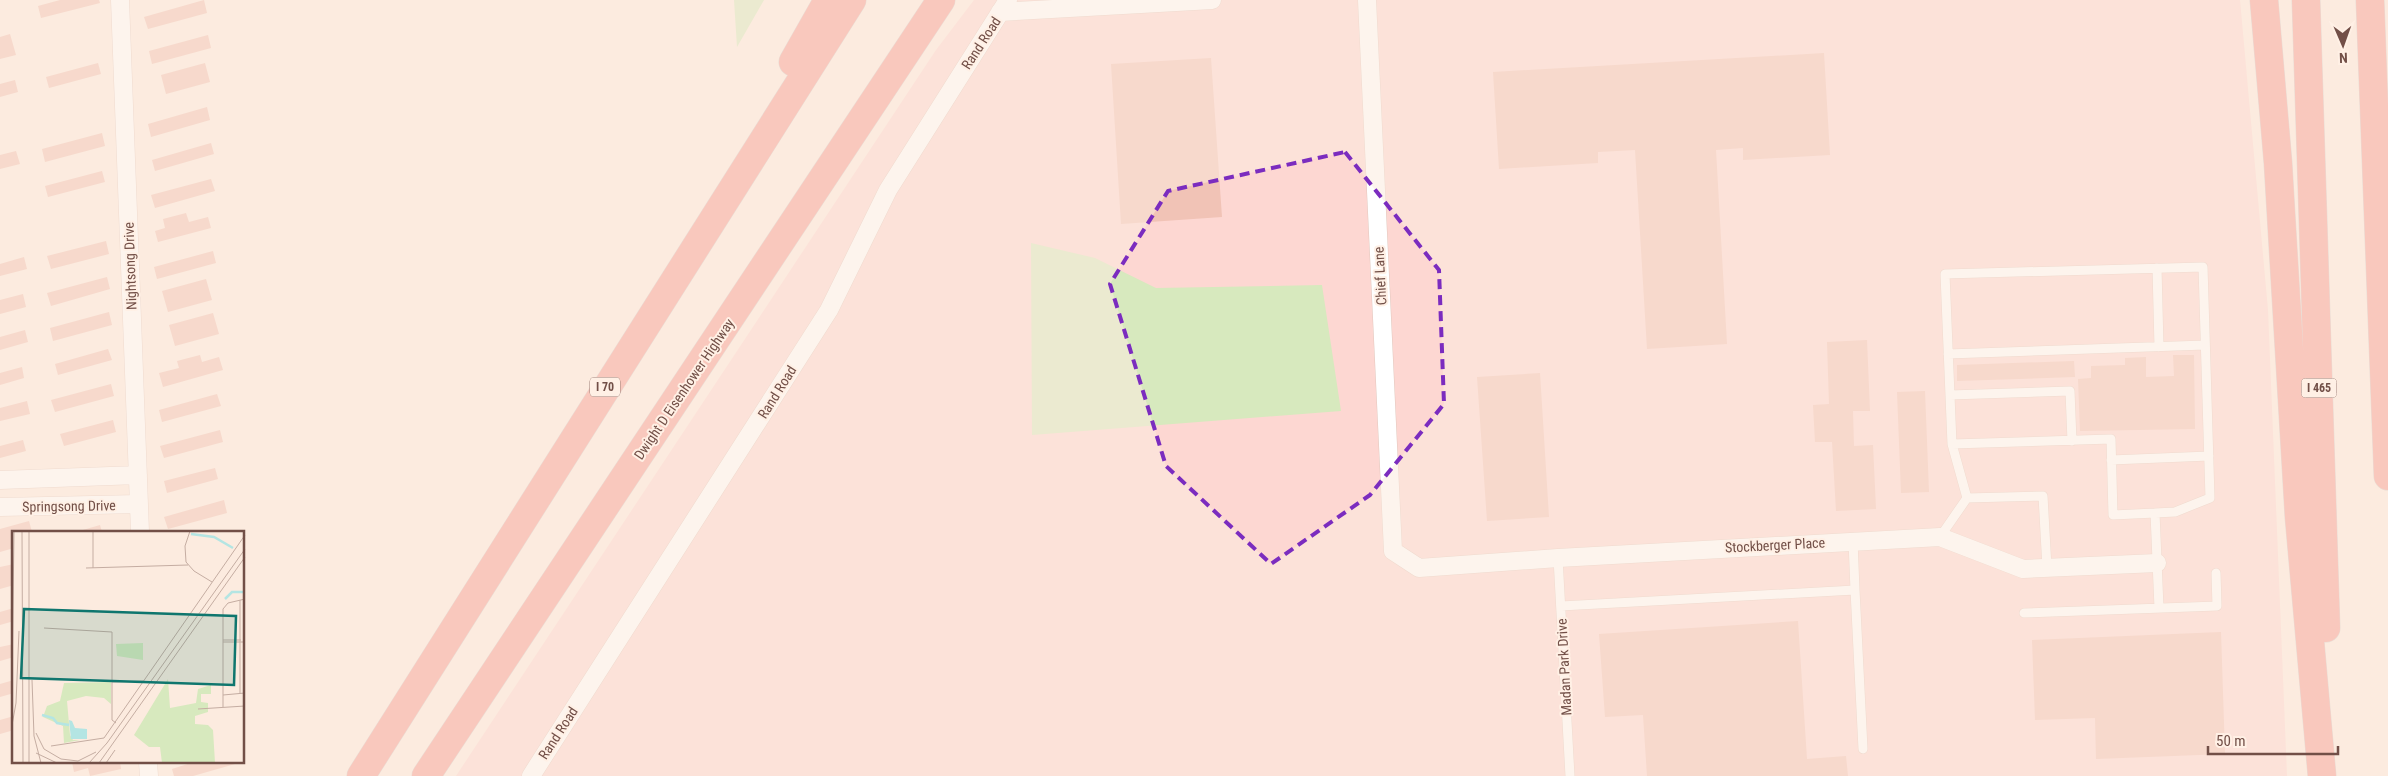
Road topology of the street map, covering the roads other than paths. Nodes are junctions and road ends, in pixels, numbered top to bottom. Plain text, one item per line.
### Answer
1 (120, 0) edge
2 (828, 0) edge
3 (852, 0) edge
4 (941, 0) edge
5 (1212, 0) edge
6 (1367, 0) edge
7 (2264, 0) edge
8 (2306, 0) edge
9 (2370, 0) edge
10 (1004, 6) edge
11 (2157, 268) junction
12 (668, 289) junction
13 (2205, 346) junction
14 (2159, 347) junction
15 (1948, 354) junction
16 (1950, 395) junction
17 (2072, 441) junction
18 (1952, 444) junction
19 (2209, 456) junction
20 (2111, 460) junction
21 (138, 475) junction
22 (2388, 476) edge
23 (0, 480) edge
24 (1967, 498) junction
25 (138, 504) junction
26 (0, 507) edge
27 (2155, 513) junction
28 (140, 531) edge
29 (1940, 537) junction
30 (1853, 541) junction
31 (1393, 551) joint
32 (1558, 558) junction
33 (2157, 563) junction
34 (2047, 568) junction
35 (2216, 573) dead end
36 (1856, 590) junction
37 (1561, 606) junction
38 (2159, 608) junction
39 (2024, 613) dead end
40 (1864, 749) dead end
41 (361, 776) edge
42 (426, 776) edge
43 (531, 776) edge
44 (1570, 776) edge
45 (2322, 776) edge
46 (2328, 776) edge

1 - 21 street, Nightsong Drive
2 - 12 highway
3 - 12 highway, I 70
4 - 42 highway, Dwight D Eisenhower Highway
5 - 10 street
6 - 31 street, Chief Lane
7 - 45 highway
8 - 46 highway, I 465
9 - 22 highway
10 - 43 street, Rand Road
11 - 13 lane
11 - 14 lane
11 - 15 lane
12 - 41 highway, I 70
13 - 14 lane
13 - 19 lane
14 - 15 lane
15 - 16 lane
16 - 17 lane
16 - 18 lane
17 - 18 lane
17 - 20 lane
18 - 24 lane
19 - 20 lane
19 - 27 lane
20 - 27 lane
21 - 23 street, Springsong Drive
21 - 25 street, Nightsong Drive
24 - 29 lane
24 - 34 lane
25 - 26 street, Springsong Drive
25 - 28 street, Nightsong Drive
27 - 33 lane
29 - 30 street, Stockberger Place
29 - 34 street, Stockberger Place
30 - 32 street, Stockberger Place
30 - 36 lane
31 - 32 street, Stockberger Place
32 - 37 lane, Madan Park Drive
33 - 34 street, Stockberger Place
33 - 38 lane
35 - 38 lane
36 - 37 lane
36 - 40 lane
37 - 44 lane, Madan Park Drive
38 - 39 lane

